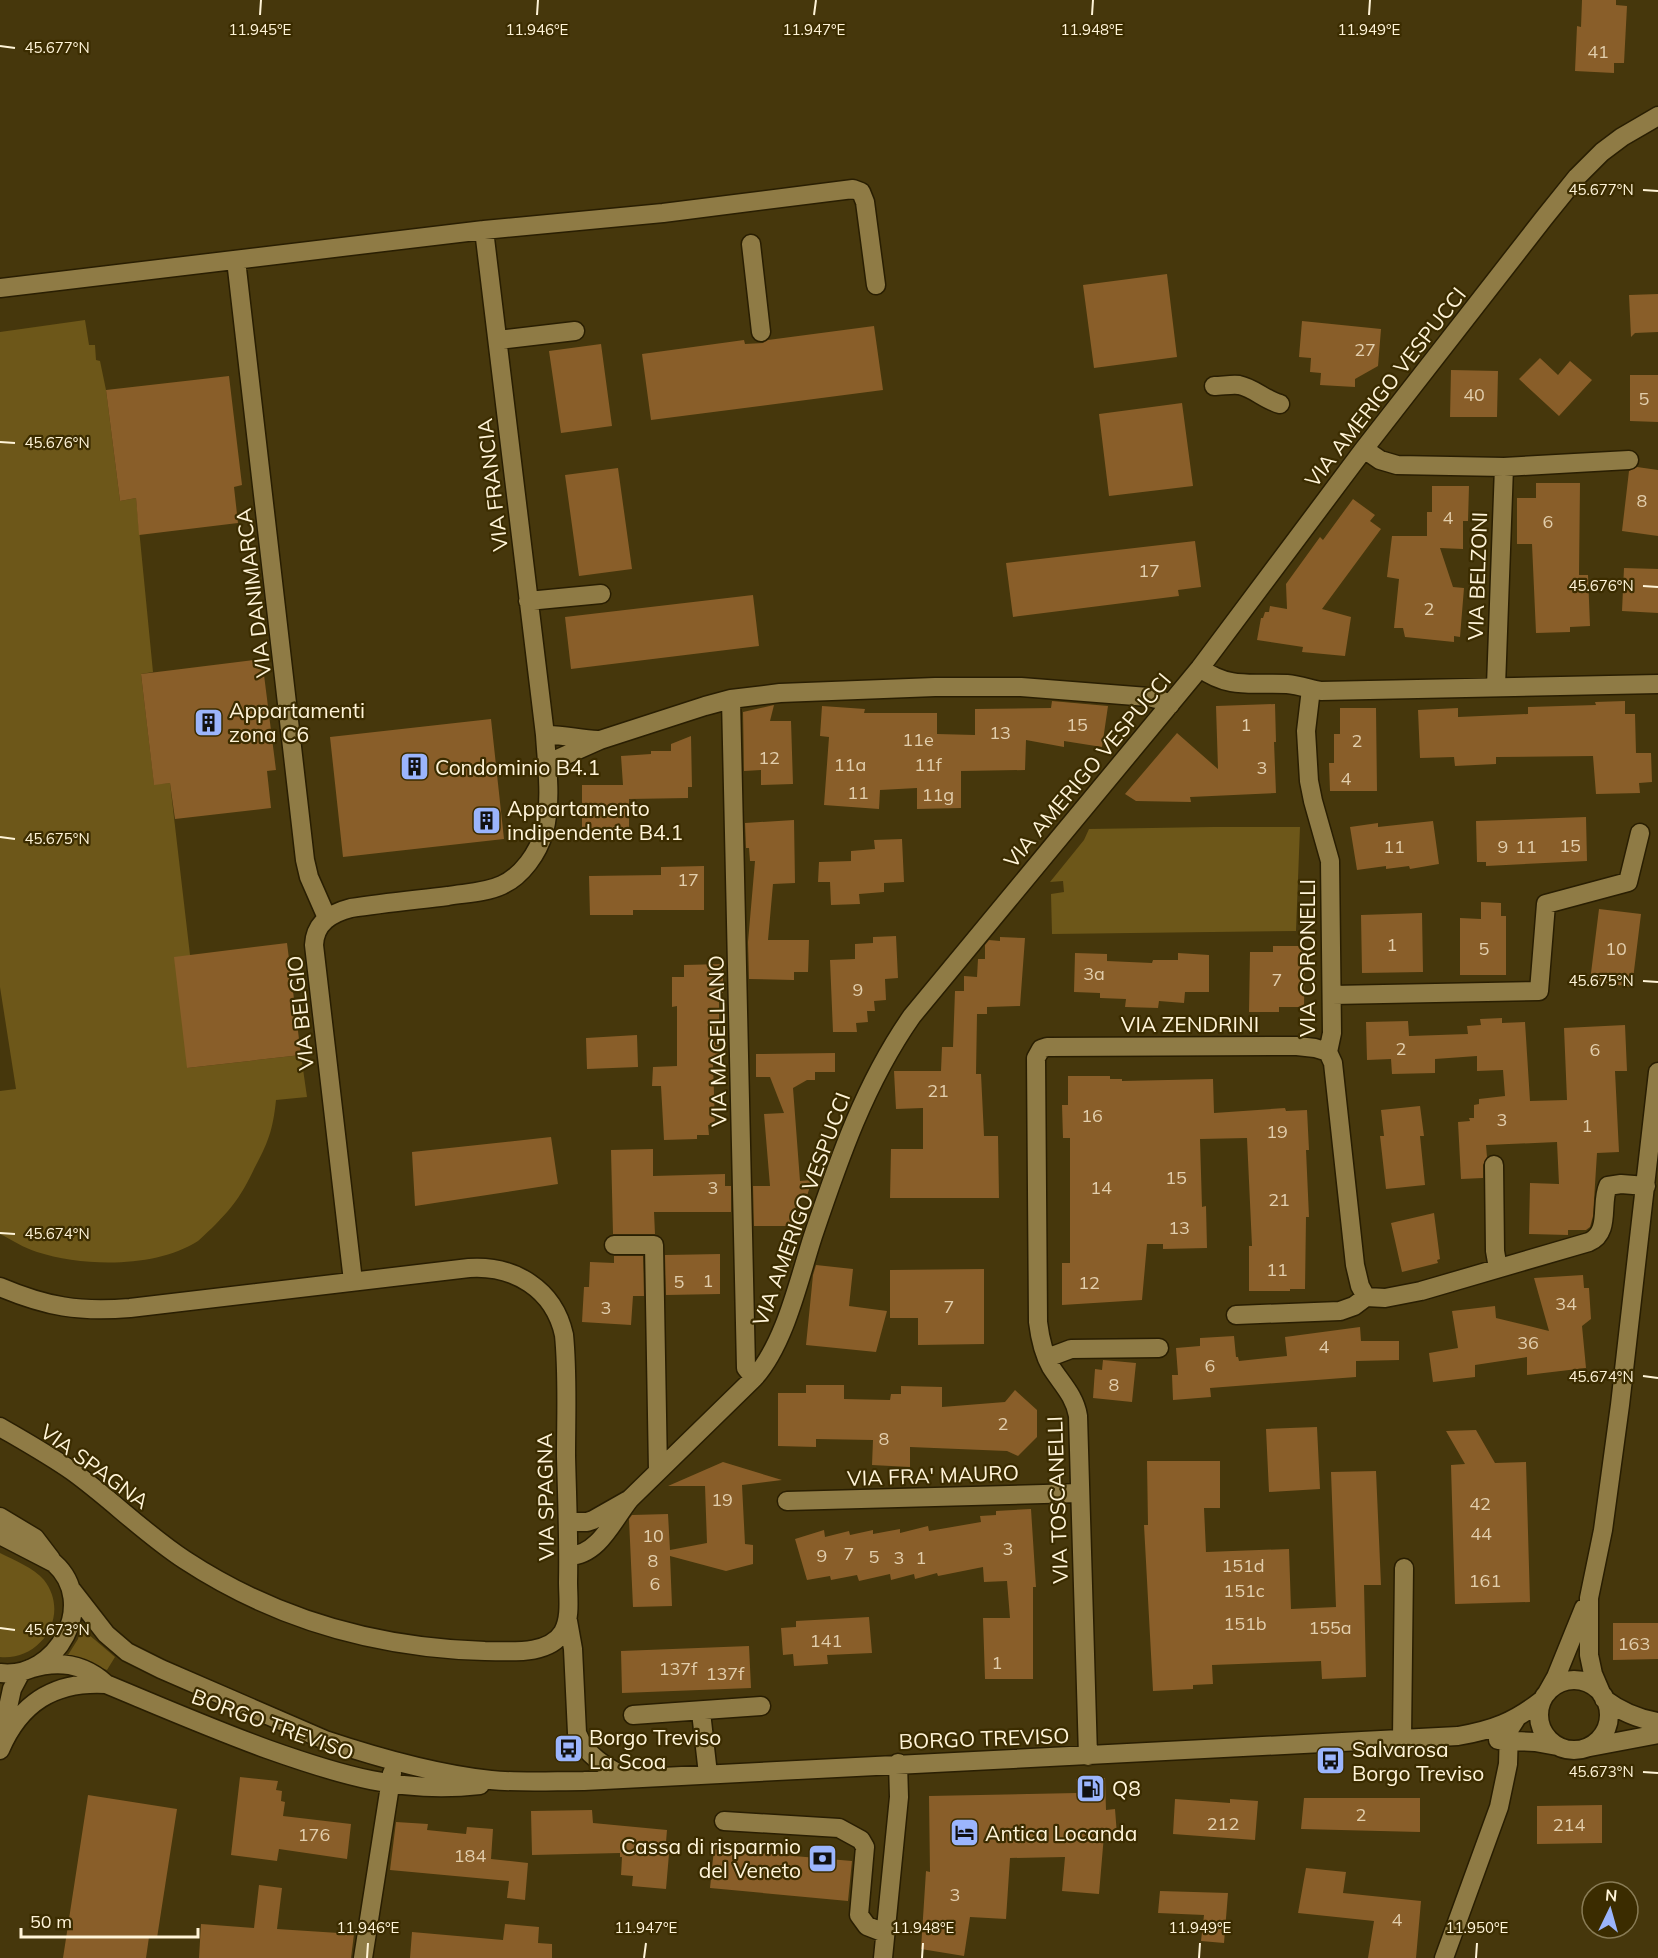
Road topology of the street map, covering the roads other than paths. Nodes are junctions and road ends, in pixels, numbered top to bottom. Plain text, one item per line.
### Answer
1 (1658, 116) edge
2 (484, 230) junction
3 (751, 244) dead end
4 (236, 260) junction
5 (876, 285) dead end
6 (0, 288) edge
7 (575, 331) dead end
8 (761, 332) dead end
9 (498, 340) junction
10 (1214, 386) dead end
11 (1280, 404) dead end
12 (1364, 449) junction
13 (1629, 460) dead end
14 (1504, 467) junction
15 (601, 594) dead end
16 (528, 601) junction
17 (1200, 668) junction
18 (1658, 684) edge
19 (1496, 686) junction
20 (1311, 689) junction
21 (731, 699) junction
22 (1170, 705) junction
23 (545, 735) junction
24 (600, 740) junction
25 (547, 761) junction
26 (1640, 833) dead end
27 (327, 918) junction
28 (1332, 995) junction
29 (1051, 1047) joint
30 (1328, 1052) junction
31 (1658, 1072) edge
32 (1494, 1165) dead end
33 (1646, 1186) junction
34 (614, 1245) dead end
35 (1498, 1268) junction
36 (353, 1281) junction
37 (0, 1287) edge
38 (1366, 1297) junction
39 (1236, 1315) dead end
40 (1158, 1348) dead end
41 (1047, 1358) junction
42 (754, 1378) junction
43 (0, 1427) edge
44 (658, 1471) junction
45 (1080, 1493) junction
46 (630, 1499) junction
47 (787, 1501) dead end
48 (0, 1517) edge
49 (568, 1522) junction
50 (0, 1535) edge
51 (569, 1556) junction
52 (54, 1563) junction
53 (1404, 1568) dead end
54 (71, 1589) junction
55 (1589, 1598) junction
56 (568, 1621) junction
57 (25, 1670) junction
58 (0, 1672) edge
59 (106, 1684) junction
60 (1544, 1697) junction
61 (1603, 1697) junction
62 (761, 1706) dead end
63 (701, 1712) junction
64 (633, 1715) dead end
65 (1516, 1719) junction
66 (1658, 1722) edge
67 (1658, 1734) edge
68 (1458, 1736) junction
69 (1402, 1738) junction
70 (1509, 1740) junction
71 (0, 1748) edge
72 (1564, 1748) junction
73 (1585, 1748) junction
74 (1088, 1756) junction
75 (394, 1761) junction
76 (898, 1763) junction
77 (708, 1774) junction
78 (627, 1778) junction
79 (512, 1781) junction
80 (390, 1785) junction
81 (724, 1821) dead end
82 (885, 1933) junction
83 (363, 1958) edge
84 (883, 1958) edge
85 (1444, 1958) edge

1 - 12 street, VIA AMERIGO VESPUCCI
2 - 4 street
2 - 5 street
2 - 9 street, VIA FRANCIA
3 - 8 street
4 - 6 street
4 - 27 street, VIA DANIMARCA
7 - 9 street
9 - 16 street, VIA FRANCIA
10 - 11 street
12 - 14 street
12 - 17 street, VIA AMERIGO VESPUCCI
13 - 14 street
14 - 19 street, VIA BELZONI
15 - 16 street
16 - 23 street, VIA FRANCIA
17 - 20 street
17 - 22 street, VIA AMERIGO VESPUCCI
18 - 19 street
19 - 20 street
20 - 28 street, VIA CORONELLI
21 - 22 street
21 - 24 street
21 - 42 street, VIA MAGELLANO
22 - 42 street, VIA AMERIGO VESPUCCI
23 - 24 street
23 - 25 street, VIA FRANCIA
24 - 25 street
25 - 27 street
26 - 28 street
27 - 36 street, VIA BELGIO
28 - 30 street, VIA CORONELLI
29 - 30 street, VIA ZENDRINI
29 - 41 street, VIA TOSCANELLI
30 - 38 street, VIA CORONELLI
31 - 33 street
32 - 35 street
33 - 35 street
33 - 55 street
34 - 44 street
35 - 38 street
36 - 37 street, VIA SPAGNA
36 - 49 street, VIA SPAGNA
38 - 39 street
40 - 41 street
41 - 45 street, VIA TOSCANELLI
42 - 44 street, VIA AMERIGO VESPUCCI
43 - 56 street, VIA SPAGNA
44 - 46 street, VIA AMERIGO VESPUCCI
45 - 47 street, VIA FRA' MAURO
45 - 74 street, VIA TOSCANELLI
46 - 49 street
46 - 51 street
48 - 52 street
49 - 51 street, VIA SPAGNA
50 - 52 street
51 - 56 street, VIA SPAGNA
52 - 54 street, BORGO TREVISO
53 - 69 street
54 - 57 street
54 - 75 street, BORGO TREVISO
55 - 60 street
55 - 61 street
56 - 78 street
57 - 58 street, BORGO TREVISO
57 - 59 street, BORGO TREVISO
57 - 71 street
59 - 71 street
59 - 80 street, BORGO TREVISO
60 - 61 street
60 - 65 street, BORGO TREVISO
60 - 72 street
61 - 66 street
61 - 73 street
62 - 63 street
63 - 64 street
63 - 77 street
65 - 68 street, BORGO TREVISO
65 - 70 street
67 - 73 street
68 - 69 street, BORGO TREVISO
68 - 70 street, BORGO TREVISO
69 - 74 street, BORGO TREVISO
70 - 72 street, BORGO TREVISO
70 - 85 street
72 - 73 street
74 - 76 street, BORGO TREVISO
75 - 79 street, BORGO TREVISO
75 - 80 street
76 - 77 street, BORGO TREVISO
76 - 82 street
77 - 78 street, BORGO TREVISO
78 - 79 street, BORGO TREVISO
79 - 80 street, BORGO TREVISO
80 - 83 street
81 - 82 street
82 - 84 street

